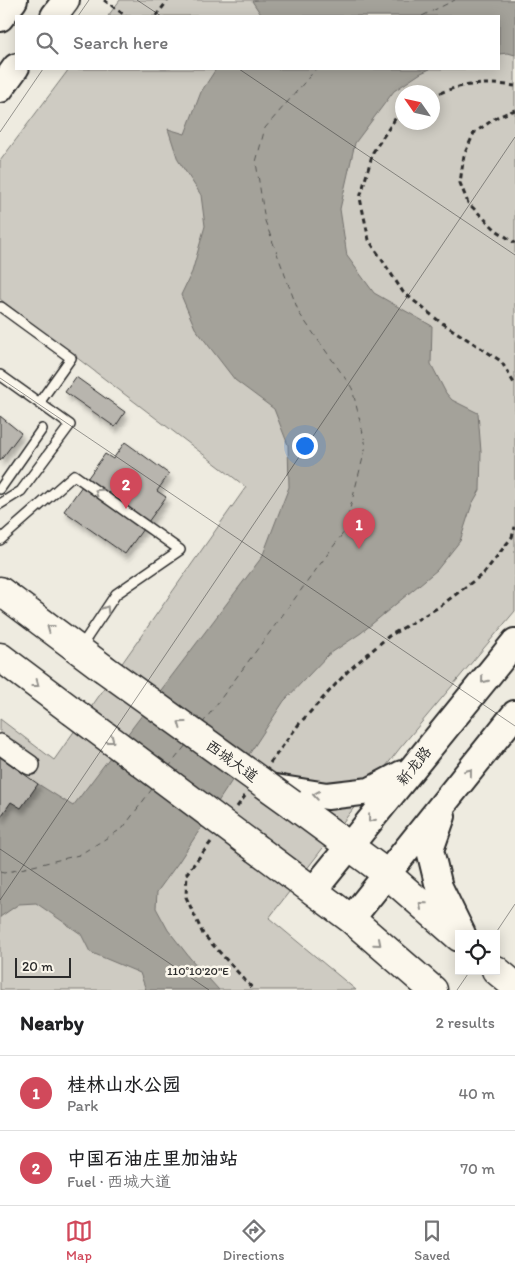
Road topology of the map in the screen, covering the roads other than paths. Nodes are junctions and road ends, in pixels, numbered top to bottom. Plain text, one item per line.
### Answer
1 (14, 0) edge
2 (66, 0) edge
3 (55, 15) edge
4 (0, 18) edge
5 (15, 68) edge
6 (0, 89) edge
7 (0, 308) edge
8 (0, 376) edge
9 (39, 403) junction
10 (42, 429) dead end
11 (0, 489) edge
12 (0, 504) edge
13 (0, 540) edge
14 (0, 591) edge
15 (515, 642) edge
16 (79, 650) junction
17 (0, 657) edge
18 (515, 714) edge
19 (0, 744) edge
20 (30, 765) dead end
21 (412, 770) junction
22 (262, 782) junction
23 (448, 798) junction
24 (349, 846) junction
25 (387, 874) junction
26 (313, 891) junction
27 (350, 919) junction
28 (460, 930) edge
29 (455, 934) edge
30 (500, 973) edge
31 (515, 986) edge
32 (433, 990) edge

1 - 4 main road
2 - 3 main road
5 - 6 main road
7 - 9 lane
8 - 9 lane
9 - 12 lane
10 - 11 lane
16 -> 13 lane
16 -> 14 highway, 西城大道
15 -> 21 main road, 新龙路
22 -> 16 highway, 西城大道, bridge
17 -> 26 highway, bridge
23 -> 18 main road
19 - 20 street
21 -> 22 main road
21 -> 24 main road, 新龙路
22 - 24 highway, 西城大道, bridge
23 - 25 main road
23 - 28 main road
24 - 25 highway, 西城大道
24 - 26 main road, 新龙路
25 - 27 main road
29 -> 25 highway, 西城大道
26 - 27 highway
27 -> 32 highway
30 - 31 highway

